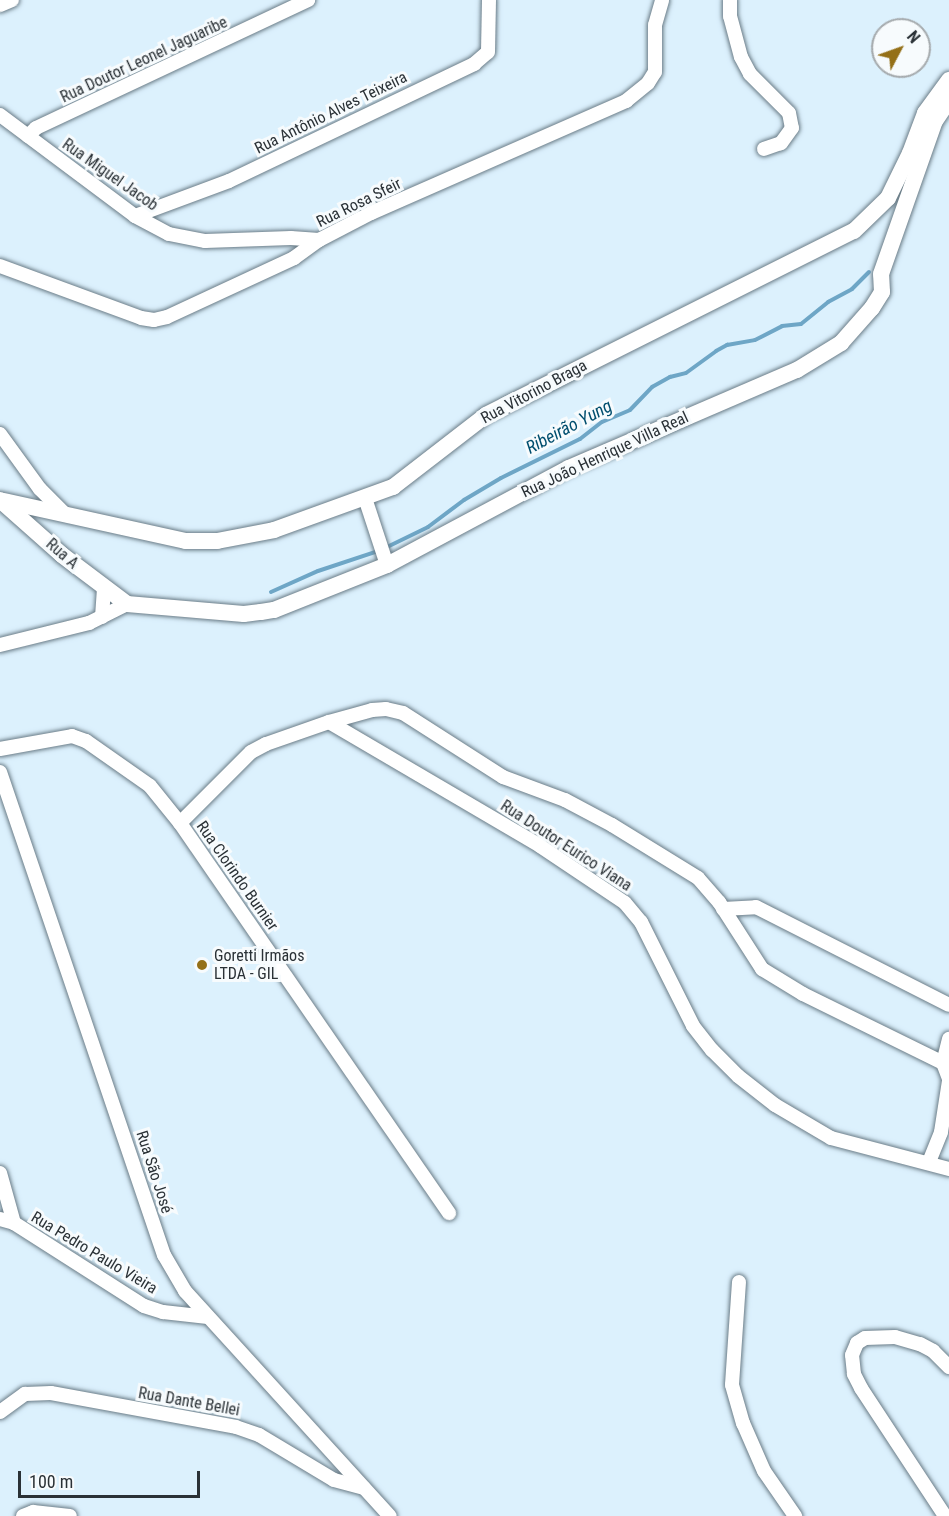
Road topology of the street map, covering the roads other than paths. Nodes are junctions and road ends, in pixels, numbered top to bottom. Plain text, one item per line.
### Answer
1 (12, 0) edge
2 (308, 0) edge
3 (489, 0) edge
4 (662, 0) edge
5 (730, 0) edge
6 (0, 5) edge
7 (949, 80) edge
8 (949, 100) edge
9 (0, 115) edge
10 (28, 136) junction
11 (764, 149) dead end
12 (135, 216) junction
13 (318, 240) junction
14 (0, 266) edge
15 (0, 434) edge
16 (40, 489) junction
17 (365, 498) junction
18 (0, 500) edge
19 (21, 505) junction
20 (48, 511) junction
21 (66, 514) junction
22 (37, 532) junction
23 (386, 561) junction
24 (104, 589) junction
25 (127, 604) junction
26 (102, 617) junction
27 (0, 645) edge
28 (329, 722) junction
29 (0, 750) edge
30 (0, 772) edge
31 (180, 823) junction
32 (723, 909) junction
33 (949, 1005) edge
34 (949, 1039) edge
35 (943, 1063) junction
36 (949, 1080) edge
37 (945, 1135) edge
38 (929, 1162) junction
39 (949, 1168) edge
40 (0, 1173) edge
41 (449, 1213) dead end
42 (0, 1220) edge
43 (14, 1223) junction
44 (739, 1282) dead end
45 (208, 1317) junction
46 (949, 1367) edge
47 (0, 1412) edge
48 (364, 1488) junction
49 (23, 1516) edge
50 (70, 1516) edge
51 (390, 1516) edge
52 (795, 1516) edge
53 (945, 1516) edge

1 - 6 street
2 - 10 street, Rua Doutor Leonel Jaguaribe
3 - 12 street, Rua Antônio Alves Teixeira
4 - 13 street, Rua Rosa Sfeir
5 - 11 street
7 - 17 main road, Rua Vitorino Braga
8 - 23 main road, Rua João Henrique Villa Real
9 - 10 street, Rua Miguel Jacob
10 - 12 street, Rua Miguel Jacob
12 - 13 street, Rua Miguel Jacob
13 - 14 street, Rua Rosa Sfeir
15 - 16 street
16 - 19 street
16 - 20 street
16 - 21 street
17 - 21 main road, Rua Vitorino Braga
17 - 23 street
18 - 19 main road, Rua Vitorino Braga
18 - 22 main road, Rua A
19 - 20 main road, Rua Vitorino Braga
20 - 21 main road, Rua Vitorino Braga
20 - 22 street
22 - 24 main road, Rua A
23 - 25 main road, Rua João Henrique Villa Real
24 - 25 main road, Rua A
24 - 26 street
25 - 26 street
26 - 27 street
28 - 31 street
28 - 32 street
28 - 38 street, Rua Doutor Eurico Viana
29 - 31 street, Rua Clorindo Burnier
30 - 45 street, Rua São José
31 - 41 street, Rua Clorindo Burnier
32 - 33 street
32 - 35 street
34 - 35 street
35 - 36 street
36 - 37 street
37 - 38 street
38 - 39 street, Rua Doutor Eurico Viana
40 - 43 street
42 - 43 street, Rua Pedro Paulo Vieira
43 - 45 street, Rua Pedro Paulo Vieira
44 - 52 street
45 - 48 street, Rua São José
46 - 53 street
47 - 48 street, Rua Dante Bellei
48 - 51 street, Rua São José
49 - 50 street

